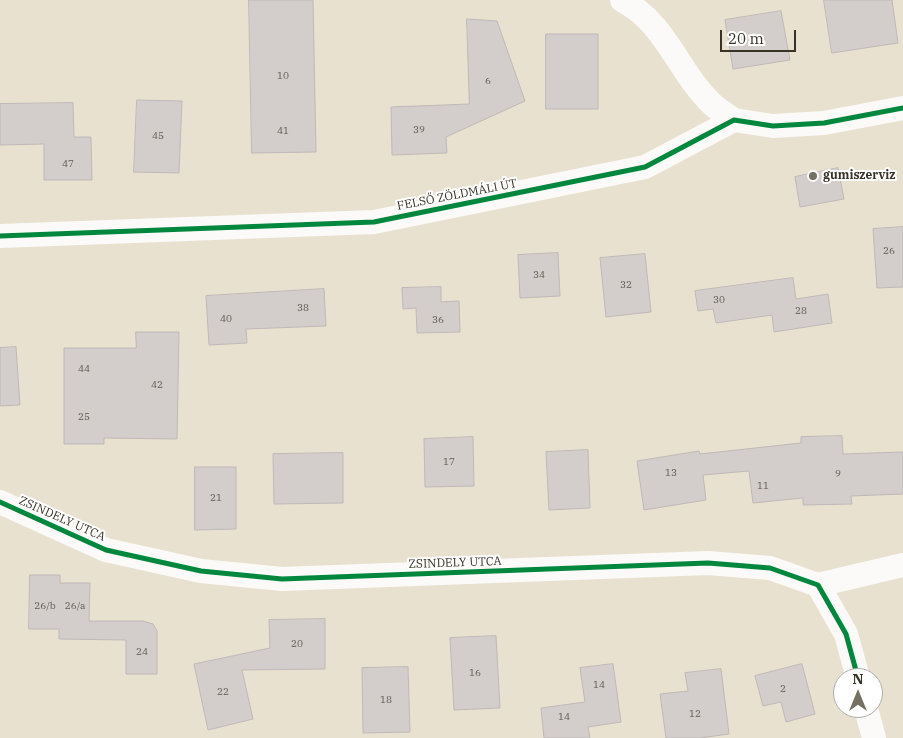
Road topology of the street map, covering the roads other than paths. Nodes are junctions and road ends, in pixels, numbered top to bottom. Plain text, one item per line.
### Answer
1 (622, 0) edge
2 (903, 108) edge
3 (734, 120) junction
4 (0, 236) edge
5 (0, 502) edge
6 (903, 565) edge
7 (818, 585) junction
8 (855, 668) edge
9 (869, 718) edge
10 (874, 738) edge

1 - 3 street
2 - 3 street
3 - 4 street, FELSŐ ZÖLDMÁLI ÚT
5 - 7 street, ZSINDELY UTCA
6 - 7 street
7 - 8 street
9 - 10 street

